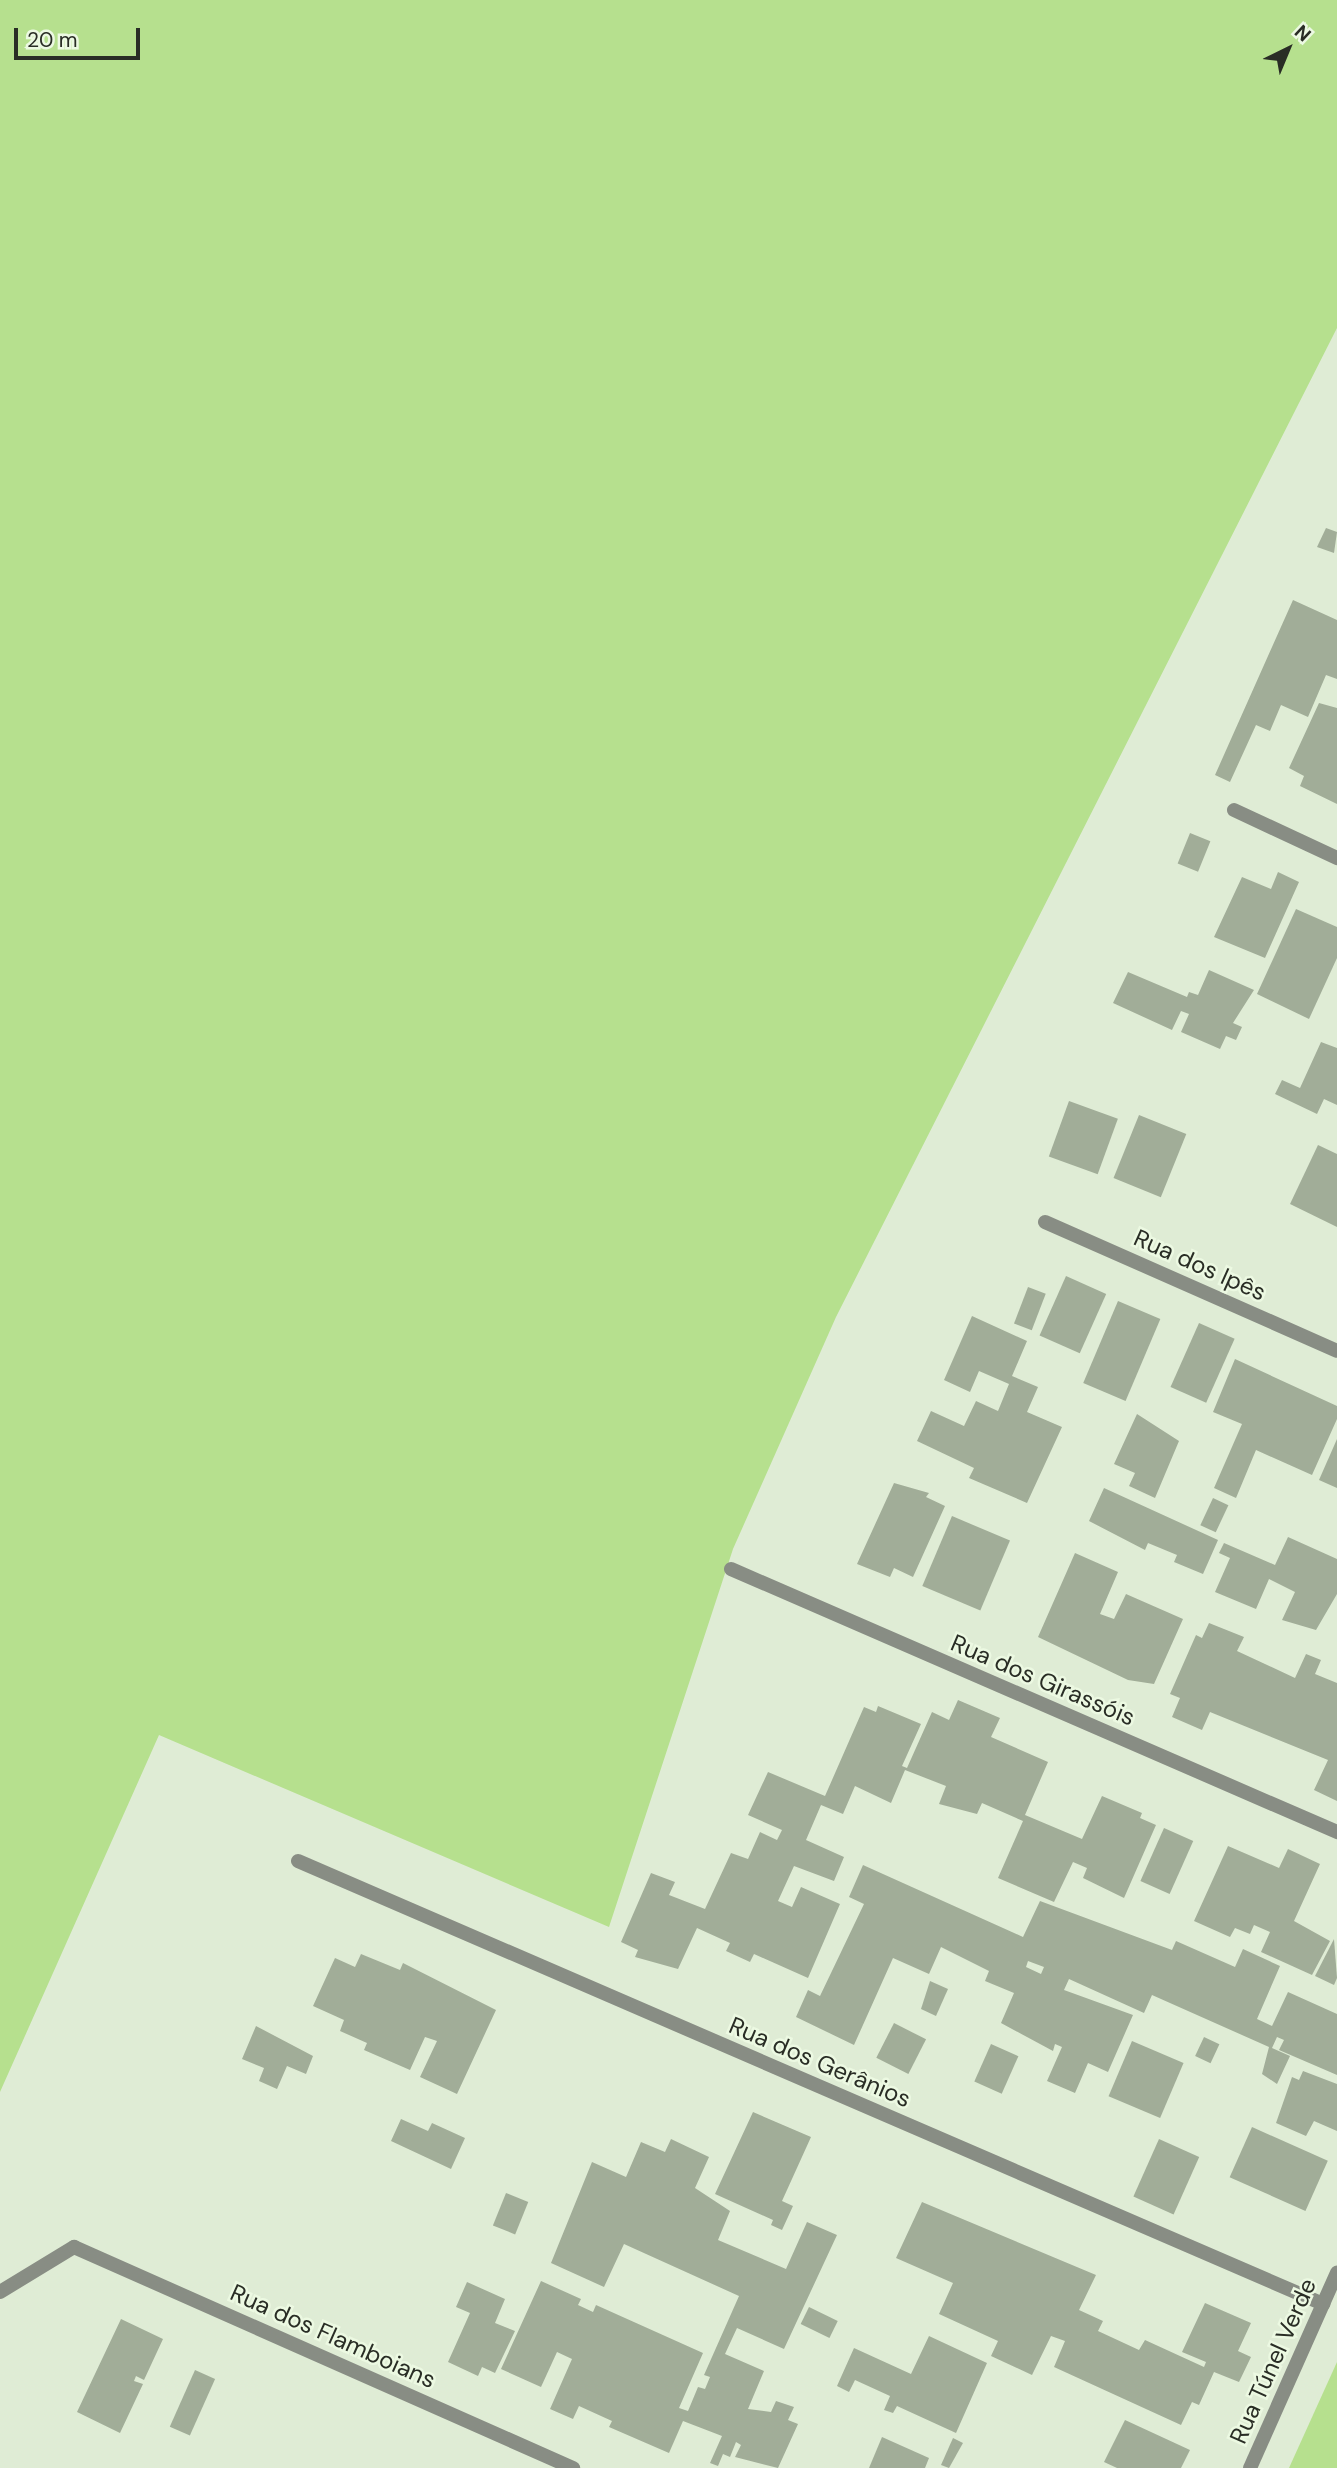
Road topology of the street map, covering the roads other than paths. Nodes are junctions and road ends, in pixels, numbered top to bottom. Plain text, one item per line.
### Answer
1 (1234, 810) dead end
2 (1337, 859) edge
3 (1045, 1222) dead end
4 (1337, 1351) edge
5 (731, 1569) dead end
6 (1337, 1832) edge
7 (298, 1861) dead end
8 (1337, 2273) edge
9 (0, 2292) edge
10 (1323, 2304) junction
11 (573, 2468) edge
12 (1250, 2468) edge

1 - 2 street
3 - 4 street, Rua dos Ipês
5 - 6 street, Rua dos Girassóis
7 - 10 street, Rua dos Gerânios
8 - 10 street, Rua Túnel Verde
9 - 11 street, Rua dos Flamboians
10 - 12 street, Rua Túnel Verde

